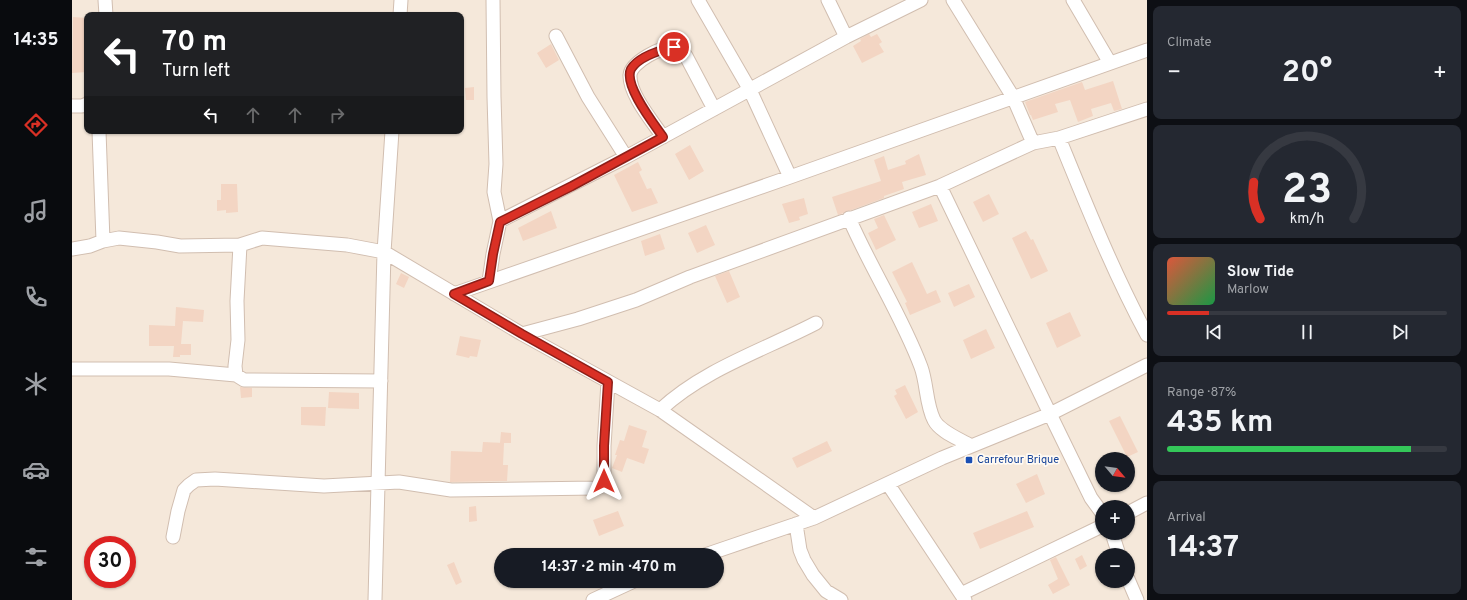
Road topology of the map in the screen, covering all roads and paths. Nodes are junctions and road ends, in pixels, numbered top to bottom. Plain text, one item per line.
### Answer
1 (105, 0) edge
2 (401, 0) edge
3 (493, 0) edge
4 (698, 0) edge
5 (828, 0) edge
6 (921, 0) edge
7 (953, 0) edge
8 (1074, 0) edge
9 (106, 12) edge
10 (400, 12) edge
11 (556, 36) dead end
12 (846, 37) junction
13 (1147, 50) edge
14 (1110, 63) junction
15 (750, 90) junction
16 (1013, 98) junction
17 (84, 105) edge
18 (72, 106) edge
19 (714, 109) junction
20 (1147, 109) edge
21 (99, 134) edge
22 (392, 134) edge
23 (663, 137) junction
24 (1059, 138) junction
25 (1033, 143) junction
26 (626, 157) junction
27 (790, 177) junction
28 (940, 186) junction
29 (849, 218) junction
30 (500, 222) junction
31 (103, 241) junction
32 (240, 245) junction
33 (72, 249) edge
34 (384, 252) junction
35 (489, 281) junction
36 (454, 294) junction
37 (816, 323) dead end
38 (522, 334) junction
39 (1147, 335) edge
40 (1147, 365) edge
41 (72, 370) edge
42 (236, 376) junction
43 (381, 381) junction
44 (608, 382) junction
45 (660, 410) junction
46 (1050, 414) junction
47 (971, 446) junction
48 (378, 483) junction
49 (888, 484) junction
50 (1095, 503) edge
51 (1147, 503) edge
52 (1135, 509) edge
53 (814, 518) junction
54 (796, 524) junction
55 (1095, 530) edge
56 (173, 537) dead end
57 (724, 549) edge
58 (619, 588) edge
59 (1132, 588) edge
60 (963, 597) edge
61 (375, 600) edge
62 (593, 600) edge
63 (841, 600) edge
64 (1137, 600) edge

1 - 9 street
2 - 10 street
3 - 30 street
4 - 15 street
5 - 12 street
6 - 12 street
7 - 16 street
8 - 14 street
11 - 26 street
12 - 15 street
13 - 14 street
14 - 16 street
15 - 19 street
15 - 27 street
16 - 25 street
16 - 27 street
17 - 18 street
19 - 23 street
19 - 23 street
20 - 24 street
21 - 31 street
22 - 34 street
23 - 26 street
24 - 25 street
24 - 39 street
25 - 28 street
26 - 30 street
27 - 35 street
28 - 29 street
28 - 46 street
29 - 38 street
29 - 47 street
30 - 35 street
31 - 32 street
31 - 33 street
32 - 34 street
32 - 42 street
34 - 36 street
34 - 43 street
35 - 36 street
36 - 38 street
37 - 45 street
38 - 44 street
40 - 46 street
41 - 42 street
42 - 43 street
43 - 48 street
44 - 45 street
44 - 48 street
45 - 53 street
46 - 47 street
46 - 50 street
47 - 49 street
48 - 56 street
48 - 61 street
49 - 53 street
49 - 60 street
51 - 52 street
53 - 54 street
54 - 57 street
54 - 63 street
55 - 60 street
58 - 62 street
59 - 64 street

